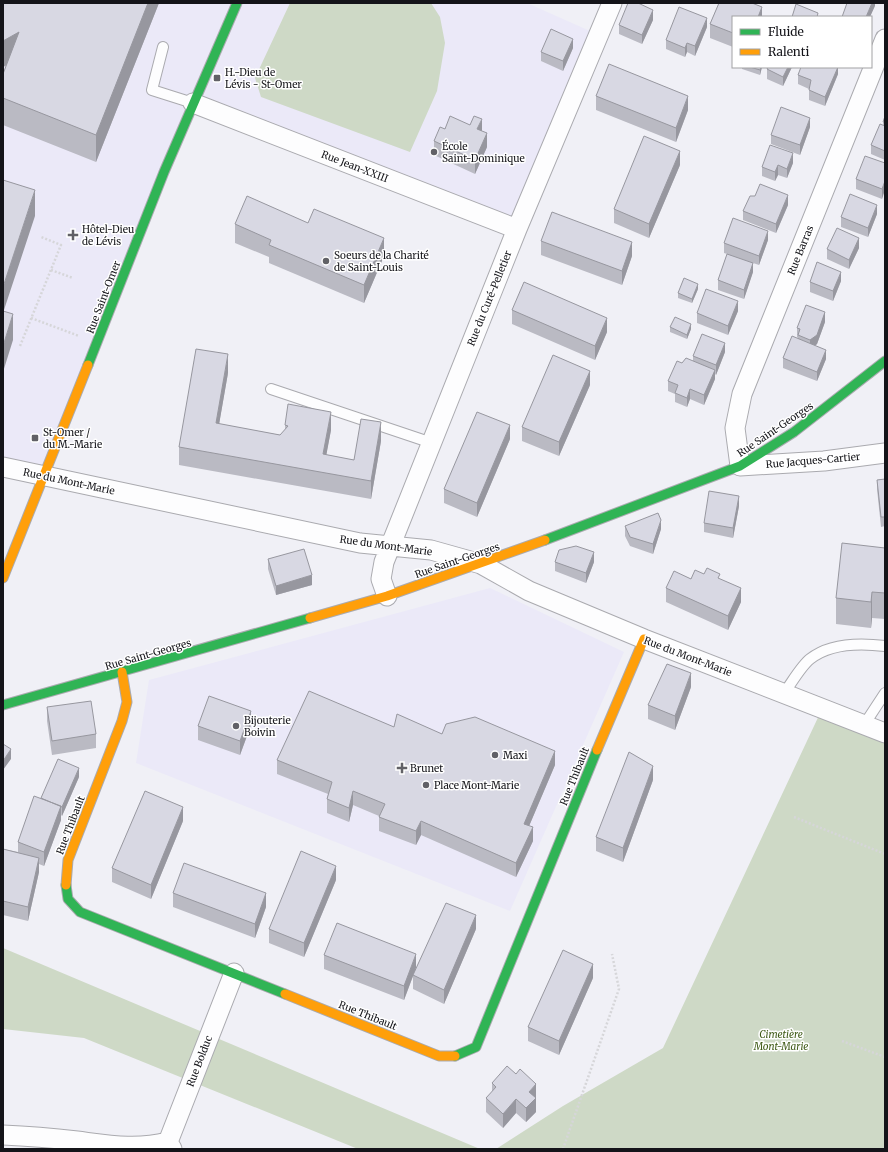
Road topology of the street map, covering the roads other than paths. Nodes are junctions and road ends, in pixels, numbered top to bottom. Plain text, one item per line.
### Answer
1 (237, 3) edge
2 (612, 3) edge
3 (885, 39) edge
4 (163, 47) dead end
5 (193, 103) junction
6 (516, 229) junction
7 (885, 361) edge
8 (272, 389) dead end
9 (432, 443) junction
10 (885, 453) edge
11 (740, 466) junction
12 (3, 467) edge
13 (45, 475) junction
14 (391, 547) junction
15 (481, 564) junction
16 (3, 578) edge
17 (387, 596) junction
18 (644, 640) junction
19 (885, 646) edge
20 (122, 672) junction
21 (885, 693) edge
22 (784, 694) junction
23 (3, 706) edge
24 (864, 725) junction
25 (885, 733) edge
26 (234, 973) junction
27 (3, 1135) edge
28 (170, 1145) edge

1 - 5 street, Rue Saint-Omer
2 - 6 street, Rue du Curé-Pelletier
3 - 11 street, Rue Barras
4 - 5 lane
5 - 6 street, Rue Jean-XXIII
5 - 13 street, Rue Saint-Omer
6 - 9 street, Rue du Curé-Pelletier
7 - 11 street, Rue Saint-Georges
8 - 9 lane
9 - 14 street, Rue du Curé-Pelletier
10 - 11 street, Rue Jacques-Cartier
11 - 15 street, Rue Saint-Georges
12 - 13 street, Rue du Mont-Marie
13 - 14 street, Rue du Mont-Marie
13 - 16 street, Rue Saint-Omer
14 - 15 street, Rue du Mont-Marie
14 - 17 street, Rue du Curé-Pelletier
15 - 17 street, Rue Saint-Georges
15 - 18 street, Rue du Mont-Marie
17 - 20 street, Rue Saint-Georges
18 - 22 street, Rue du Mont-Marie
18 - 26 street, Rue Thibault
19 - 22 lane
20 - 23 street, Rue Saint-Georges
20 - 26 street, Rue Thibault
21 - 24 lane
22 - 24 street, Rue du Mont-Marie
24 - 25 street, Rue du Mont-Marie
26 - 28 street, Rue Bolduc
27 - 28 street

